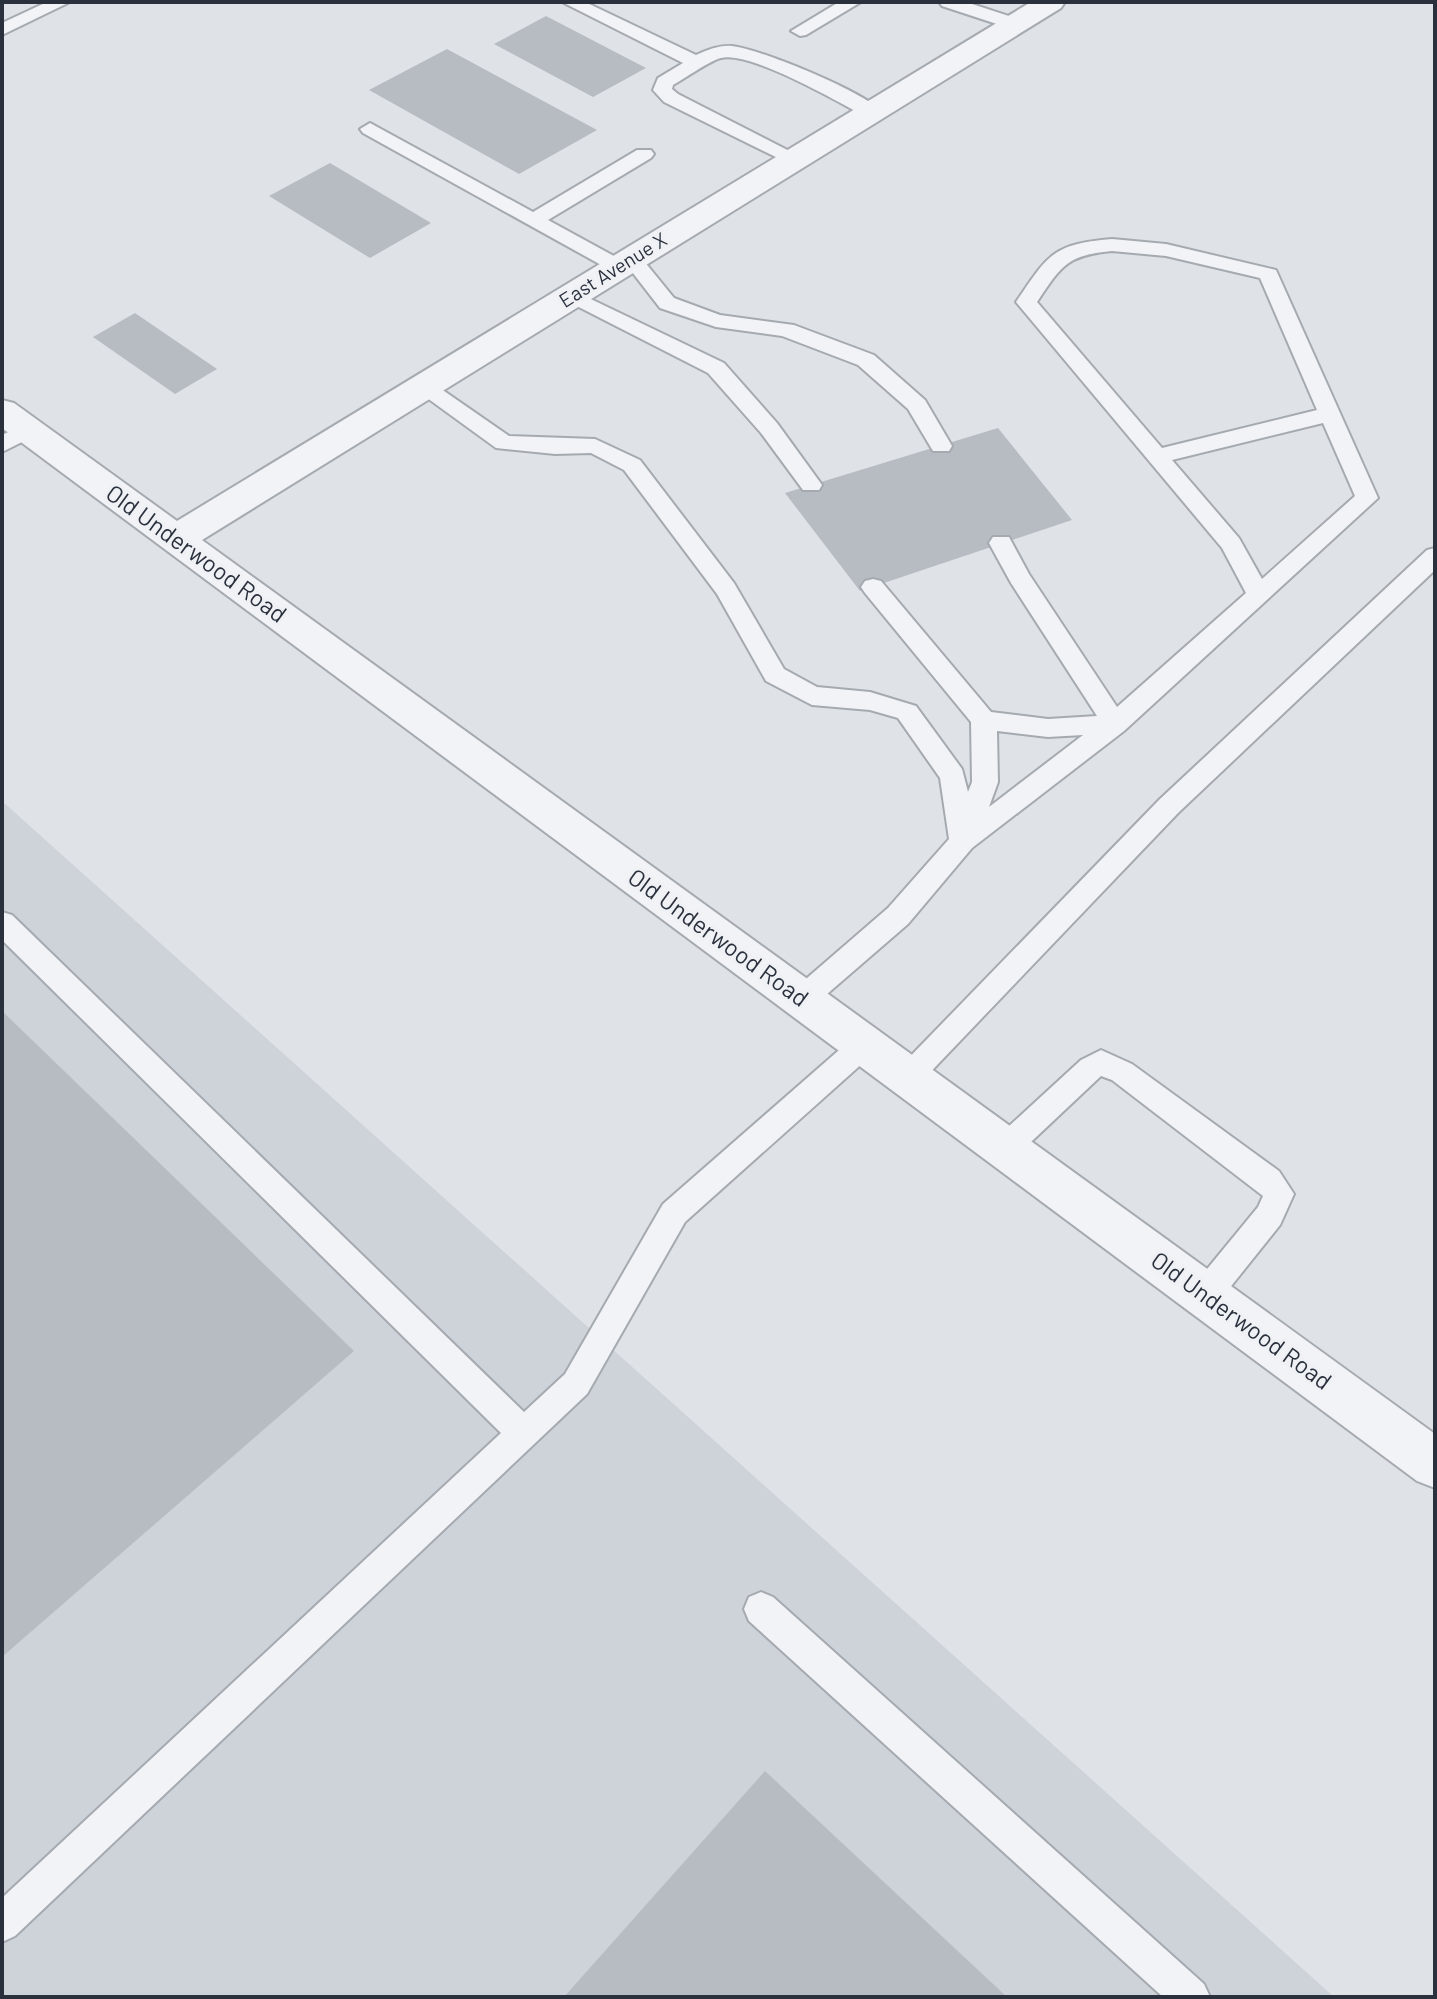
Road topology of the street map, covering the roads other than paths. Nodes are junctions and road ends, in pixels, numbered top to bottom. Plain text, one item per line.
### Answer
1 (61, 2) edge
2 (571, 2) edge
3 (852, 2) edge
4 (948, 2) edge
5 (1051, 2) edge
6 (1015, 24) junction
7 (2, 30) edge
8 (800, 31) dead end
9 (699, 64) junction
10 (872, 112) junction
11 (370, 129) dead end
12 (644, 154) dead end
13 (795, 159) junction
14 (533, 220) junction
15 (626, 263) junction
16 (572, 296) junction
17 (423, 387) junction
18 (1330, 414) junction
19 (11, 429) edge
20 (941, 446) dead end
21 (1157, 456) junction
22 (811, 485) dead end
23 (176, 539) junction
24 (1001, 543) dead end
25 (1435, 556) edge
26 (873, 587) dead end
27 (1259, 595) junction
28 (984, 720) junction
29 (1115, 724) junction
30 (963, 841) junction
31 (2, 923) edge
32 (802, 999) junction
33 (864, 1045) junction
34 (908, 1077) junction
35 (1005, 1148) junction
36 (1205, 1295) junction
37 (523, 1433) junction
38 (1435, 1464) edge
39 (761, 1609) dead end
40 (2, 1923) edge
41 (1191, 1997) edge

1 - 7 lane
2 - 9 lane
3 - 8 lane
4 - 6 lane
5 - 6 street, East Avenue X
6 - 10 street, East Avenue X
9 - 10 lane
9 - 13 lane
10 - 13 street, East Avenue X
11 - 14 lane
12 - 14 lane
13 - 15 street, East Avenue X
14 - 15 lane
15 - 16 street, East Avenue X
15 - 20 lane
16 - 17 street, East Avenue X
16 - 22 lane
17 - 23 street, East Avenue X
17 - 30 lane
18 - 21 lane
18 - 21 lane
18 - 27 lane
19 - 23 street, Old Underwood Road
21 - 27 lane
23 - 32 street, Old Underwood Road
24 - 29 lane
25 - 34 lane
26 - 28 lane
27 - 29 lane
28 - 29 lane
28 - 30 lane
29 - 30 lane
30 - 32 lane
31 - 37 lane
32 - 33 street, Old Underwood Road
33 - 34 street, Old Underwood Road
33 - 37 lane
34 - 35 street, Old Underwood Road
35 - 36 street, Old Underwood Road
35 - 36 lane
36 - 38 street, Old Underwood Road
37 - 40 lane
39 - 41 lane

